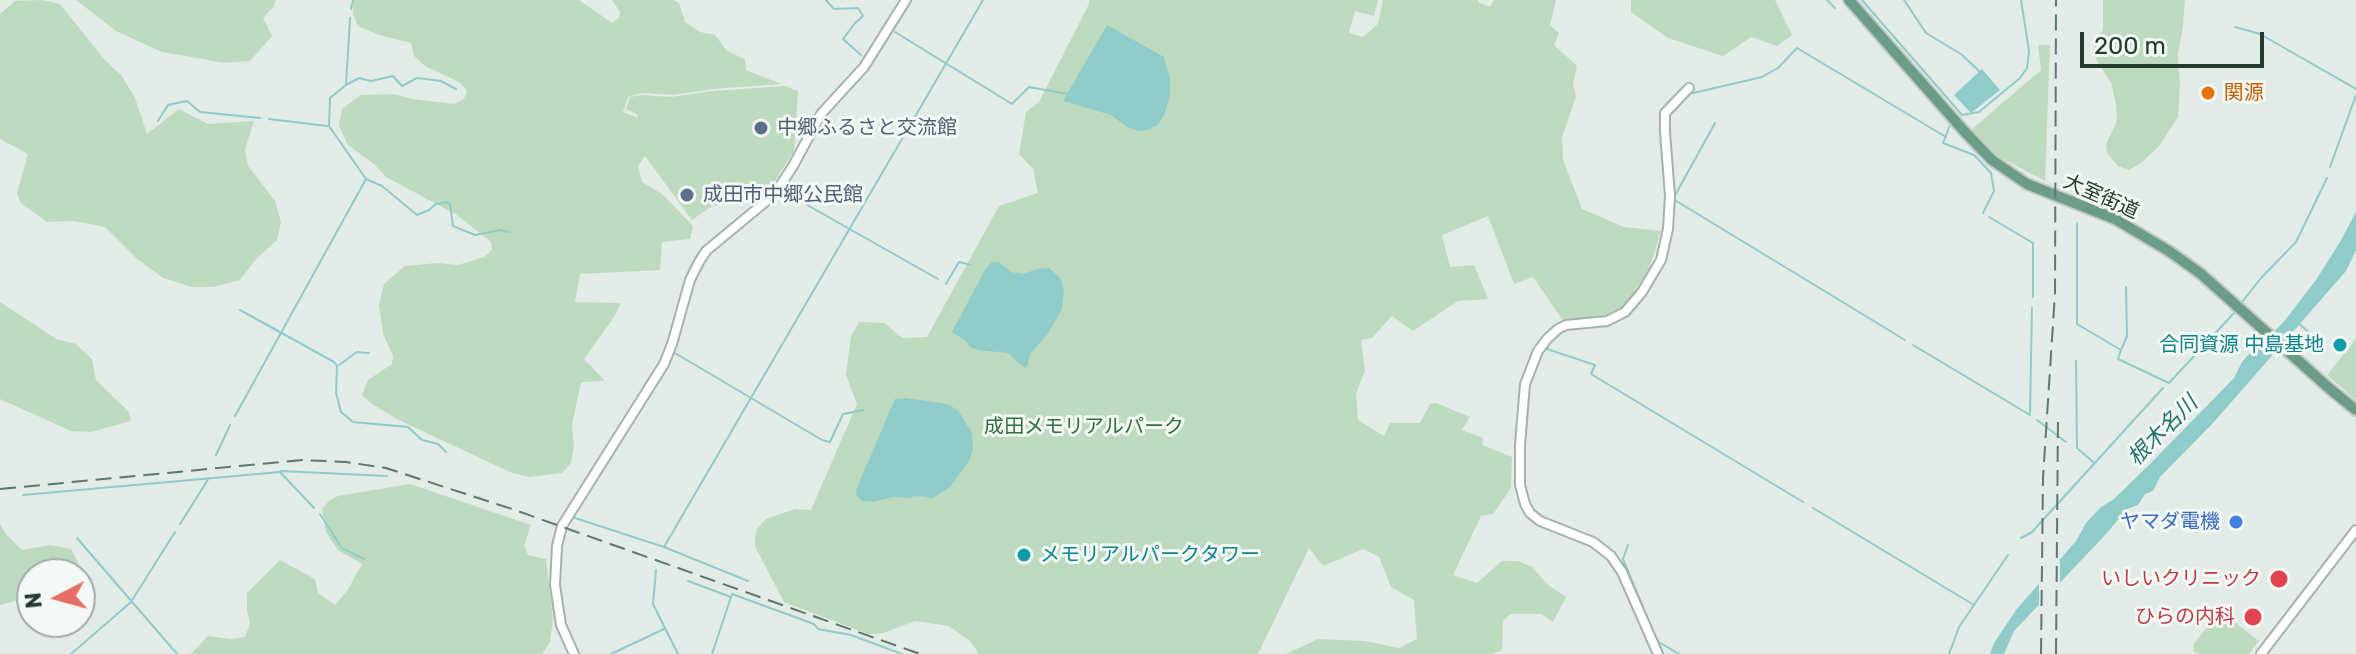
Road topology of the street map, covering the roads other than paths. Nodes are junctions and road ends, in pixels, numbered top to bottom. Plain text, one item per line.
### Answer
1 (906, 0) edge
2 (1849, 0) edge
3 (1689, 88) dead end
4 (2356, 410) edge
5 (2356, 530) edge
6 (574, 654) edge
7 (1658, 654) edge
8 (2261, 654) edge

1 - 6 street
2 - 4 main road, 大室街道
3 - 7 street
5 - 8 street

